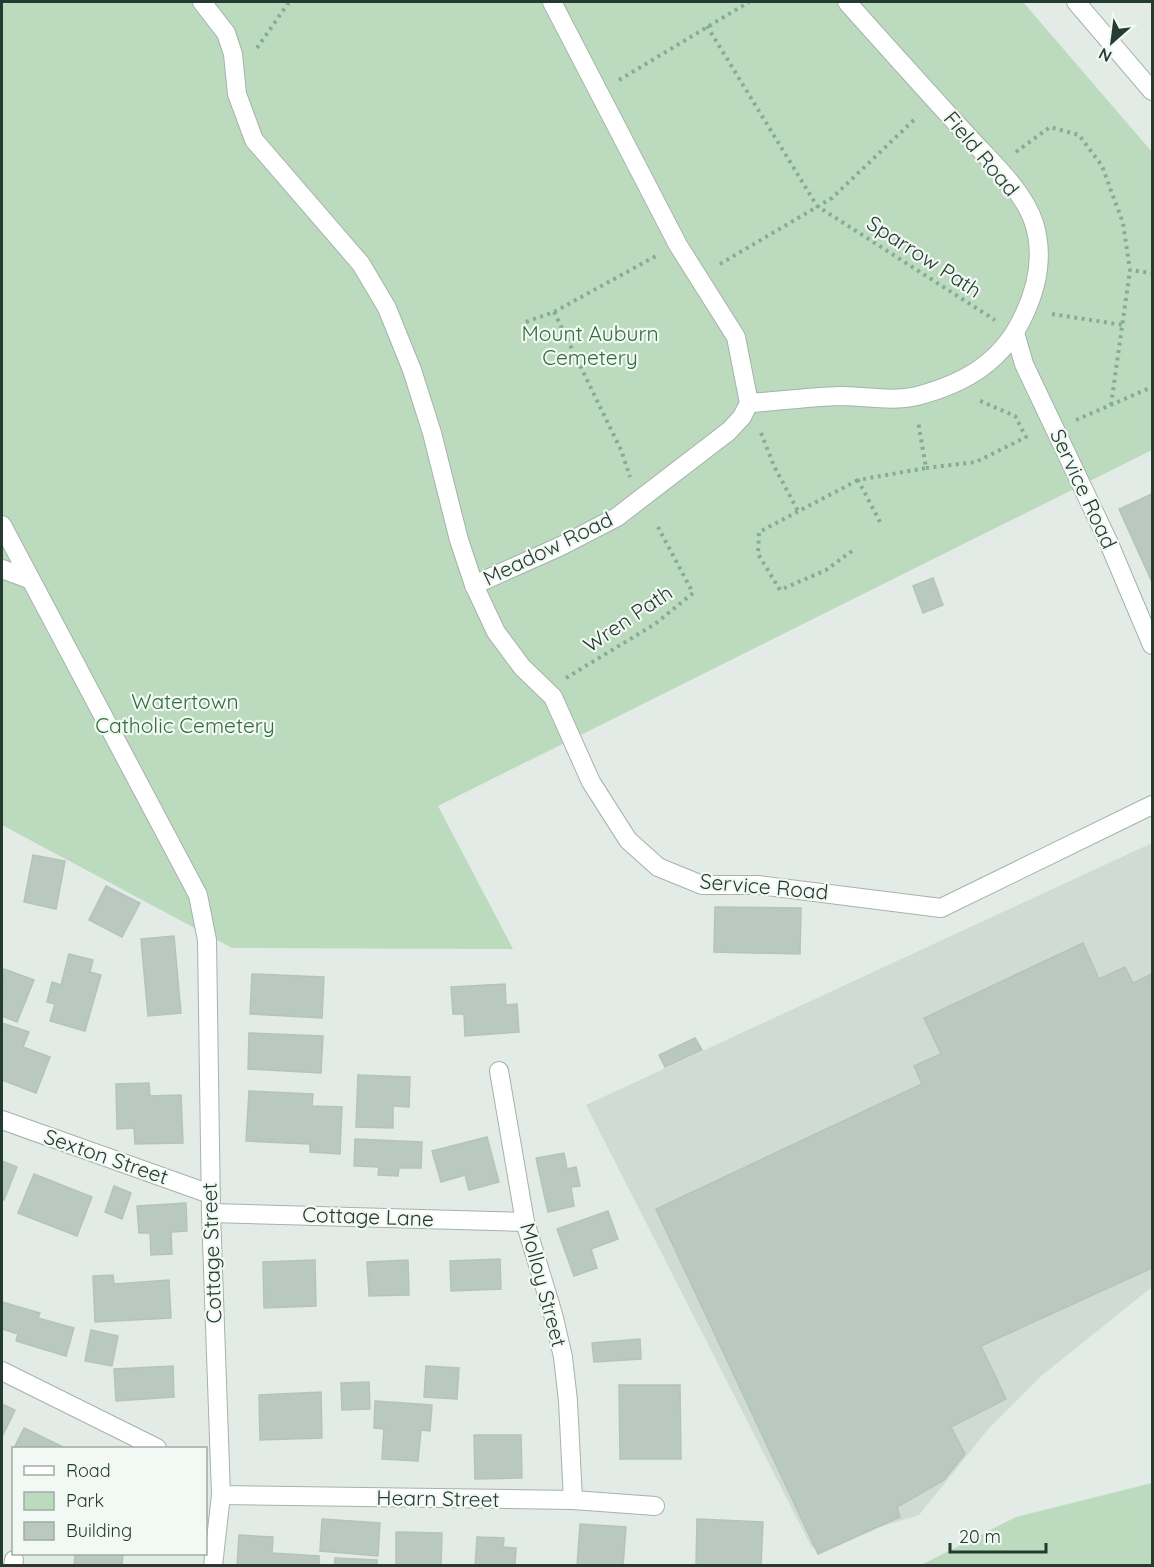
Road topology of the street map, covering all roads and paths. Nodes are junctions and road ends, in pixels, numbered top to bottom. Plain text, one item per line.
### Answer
1 (202, 2) edge
2 (289, 2) edge
3 (552, 2) edge
4 (750, 2) edge
5 (847, 2) edge
6 (1076, 2) edge
7 (707, 26) junction
8 (252, 54) dead end
9 (601, 91) junction
10 (1152, 91) edge
11 (935, 100) junction
12 (997, 168) junction
13 (817, 206) junction
14 (678, 244) junction
15 (1130, 270) junction
16 (1152, 273) edge
17 (697, 278) junction
18 (1027, 310) junction
19 (554, 312) junction
20 (526, 322) dead end
21 (1123, 325) junction
22 (1015, 333) junction
23 (1152, 387) edge
24 (914, 396) junction
25 (966, 402) dead end
26 (749, 403) junction
27 (1111, 405) junction
28 (1055, 429) junction
29 (926, 468) junction
30 (858, 480) junction
31 (638, 501) junction
32 (798, 511) junction
33 (879, 522) dead end
34 (2, 525) edge
35 (658, 527) dead end
36 (852, 551) dead end
37 (2, 569) edge
38 (29, 579) junction
39 (474, 585) junction
40 (1152, 645) edge
41 (547, 691) junction
42 (1152, 805) edge
43 (499, 1071) dead end
44 (2, 1120) edge
45 (210, 1194) junction
46 (211, 1213) junction
47 (525, 1222) junction
48 (2, 1371) edge
49 (153, 1447) edge
50 (215, 1483) edge
51 (573, 1500) junction
52 (655, 1506) dead end
53 (213, 1566) edge

1 - 39 street, Meadow Road
2 - 8 path
3 - 9 street
4 - 7 path
5 - 11 street, Field Road
6 - 10 street
7 - 9 path
7 - 13 path, Sparrow Path
9 - 14 street
11 - 12 street, Field Road
11 - 13 path
12 - 15 path
12 - 18 street, Field Road
13 - 17 path
13 - 22 path, Sparrow Path
14 - 17 street
14 - 19 path
15 - 16 path
15 - 21 path
17 - 26 street
18 - 21 path
18 - 22 street, Field Road
19 - 20 path
19 - 31 path
21 - 27 path
22 - 24 street, Field Road
22 - 28 street, Service Road
23 - 27 path
24 - 26 street, Field Road
24 - 29 path
25 - 29 path
26 - 31 street, Meadow Road
26 - 32 path
27 - 28 path
28 - 40 street, Service Road
29 - 30 path
30 - 32 path
30 - 33 path
31 - 39 street, Meadow Road
32 - 36 path
34 - 38 street, Cottage Street
35 - 41 path, Wren Path
37 - 38 street
38 - 45 street, Cottage Street
39 - 41 street, Service Road
41 - 42 street, Service Road
43 - 47 street, Molloy Street
44 - 45 street, Sexton Street
45 - 46 street, Cottage Street
46 - 47 street, Cottage Lane
46 - 50 street, Cottage Street
47 - 51 street, Molloy Street
48 - 49 street
50 - 51 street, Hearn Street
50 - 53 street, Cottage Street
51 - 52 street, Hearn Street

